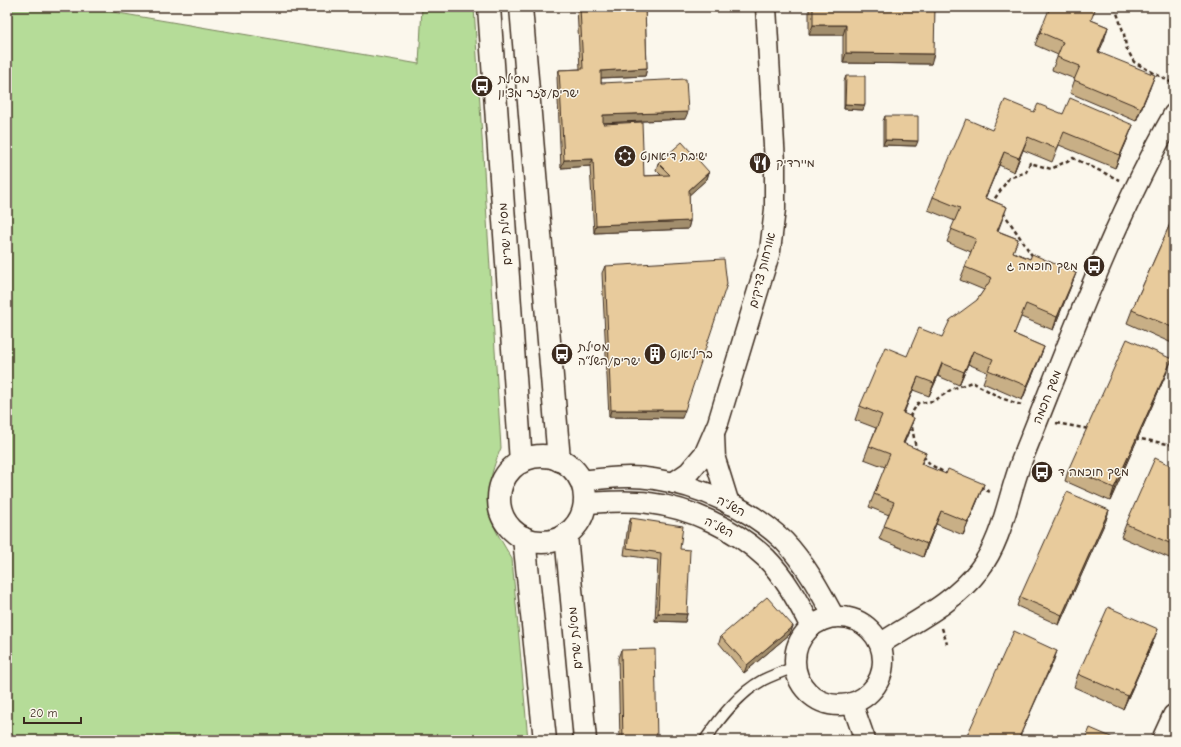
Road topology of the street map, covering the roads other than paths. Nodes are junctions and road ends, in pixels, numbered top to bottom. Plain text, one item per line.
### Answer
1 (489, 7) edge
2 (522, 7) edge
3 (766, 7) edge
4 (1174, 114) edge
5 (714, 431) junction
6 (559, 460) junction
7 (521, 462) junction
8 (581, 480) junction
9 (674, 483) junction
10 (586, 503) junction
11 (729, 504) junction
12 (566, 535) junction
13 (524, 538) junction
14 (834, 617) junction
15 (811, 627) junction
16 (880, 644) junction
17 (795, 667) junction
18 (852, 703) junction
19 (1174, 716) edge
20 (545, 740) edge
21 (585, 740) edge
22 (705, 740) edge
23 (866, 740) edge
24 (1163, 740) edge

1 - 7 street, מסילת ישרים
2 - 6 street
3 - 5 street, אורחות צדיקים
4 - 16 street, משך חכמה
5 - 9 street
5 - 11 street
6 - 7 street
6 - 8 street
7 - 13 street
8 - 9 street, השל"ה
8 - 10 street
9 - 11 street, השל"ה
10 - 12 street
10 - 15 street, השל”ה
11 - 14 street, השל"ה
12 - 13 street
12 - 21 street, מסילת ישרים
13 - 20 street
14 - 15 street
14 - 16 street
15 - 17 street
16 - 18 street
17 - 18 street
17 - 22 lane
18 - 23 street
19 - 24 street

